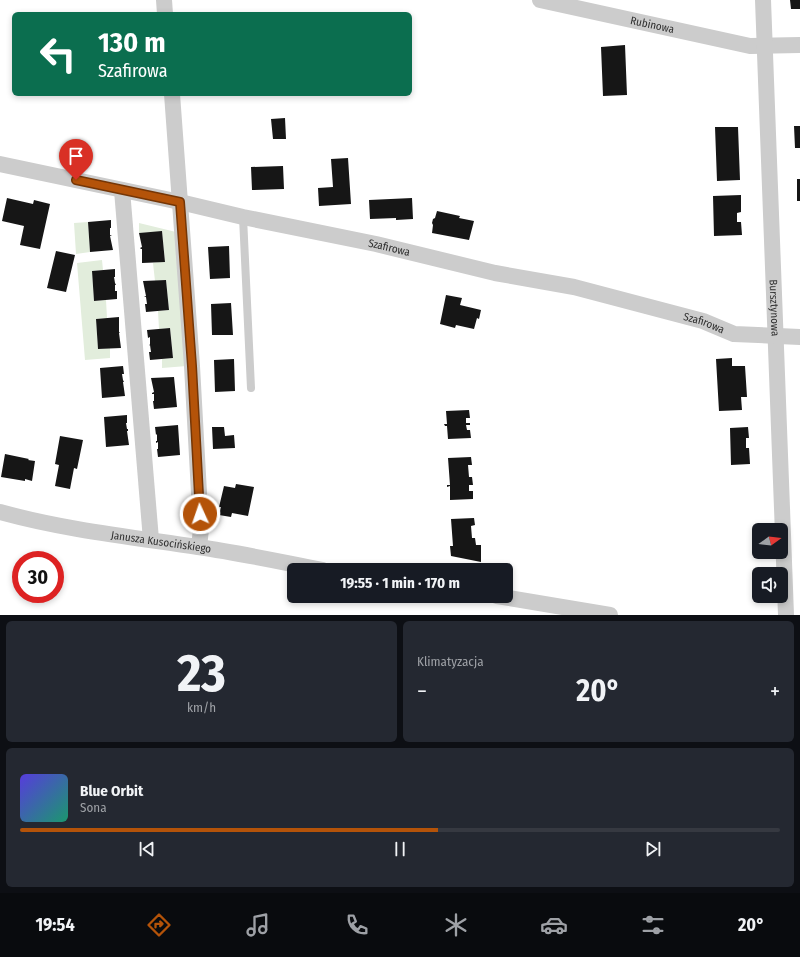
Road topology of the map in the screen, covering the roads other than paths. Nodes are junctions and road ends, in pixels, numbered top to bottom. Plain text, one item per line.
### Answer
1 (164, 0) edge
2 (540, 0) edge
3 (763, 0) edge
4 (165, 12) edge
5 (800, 45) edge
6 (765, 47) junction
7 (172, 96) edge
8 (0, 164) edge
9 (122, 190) junction
10 (180, 202) junction
11 (243, 217) junction
12 (775, 336) junction
13 (800, 337) edge
14 (251, 388) dead end
15 (0, 512) edge
16 (151, 540) junction
17 (199, 547) junction
18 (287, 563) edge
19 (513, 599) edge
20 (610, 615) edge
21 (786, 615) edge

1 - 4 street
2 - 6 street, Rubinowa
3 - 6 street, Bursztynowa
5 - 6 street, Rubinowa
6 - 12 street, Bursztynowa
7 - 10 street
8 - 9 street, Szafirowa
9 - 10 street, Szafirowa
9 - 16 street
10 - 11 street, Szafirowa
10 - 17 street
11 - 12 street, Szafirowa
11 - 14 lane
12 - 13 street, Szafirowa
12 - 21 street, Bursztynowa
15 - 16 street, Janusza Kusocińskiego
16 - 17 street, Janusza Kusocińskiego
17 - 18 street, Janusza Kusocińskiego
19 - 20 street

